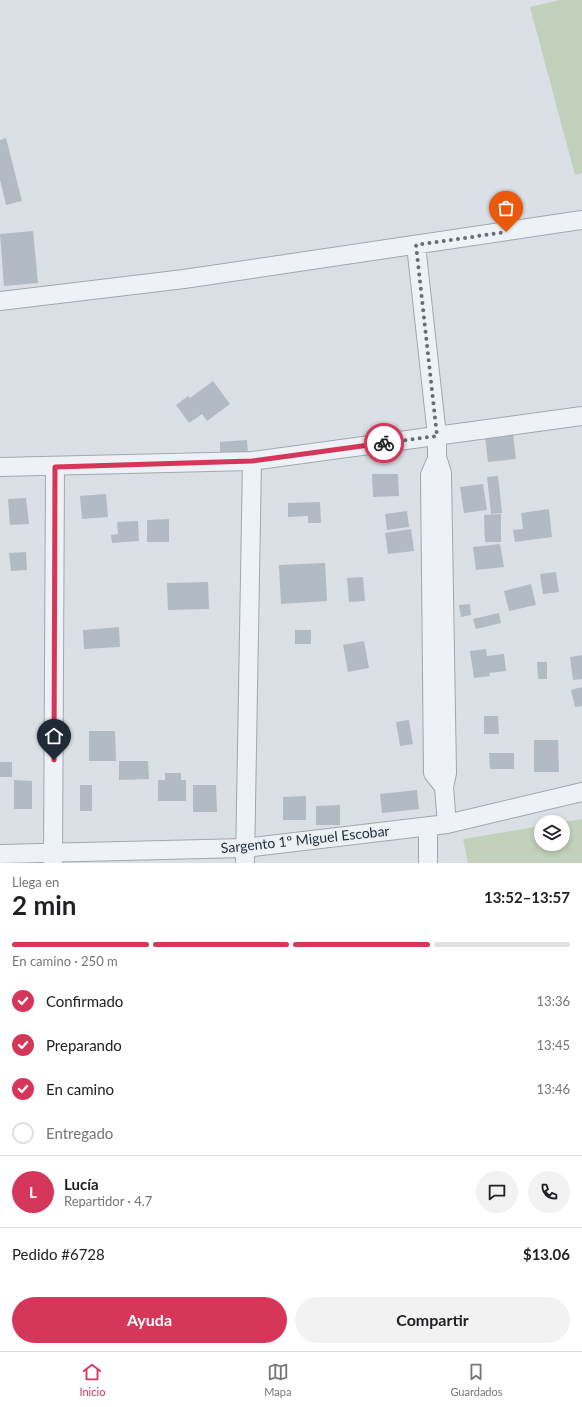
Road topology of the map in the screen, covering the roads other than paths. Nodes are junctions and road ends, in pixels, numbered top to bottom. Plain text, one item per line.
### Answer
1 (582, 220) edge
2 (416, 245) junction
3 (0, 301) edge
4 (582, 416) edge
5 (437, 436) junction
6 (252, 461) junction
7 (0, 467) edge
8 (55, 467) junction
9 (582, 792) edge
10 (447, 824) junction
11 (428, 826) junction
12 (0, 854) edge
13 (245, 856) edge
14 (53, 858) edge
15 (428, 863) edge

1 - 2 street
2 - 3 street
2 - 5 street
4 - 5 street
5 - 6 street
5 - 10 street
6 - 8 street
6 - 13 street
7 - 8 street
8 - 14 street
9 - 10 street, Sargento 1º Miguel Escobar
10 - 11 street, Sargento 1º Miguel Escobar
11 - 13 street, Sargento 1º Miguel Escobar
11 - 15 street
12 - 14 street, Sargento 1º Miguel Escobar
13 - 14 street, Sargento 1º Miguel Escobar

